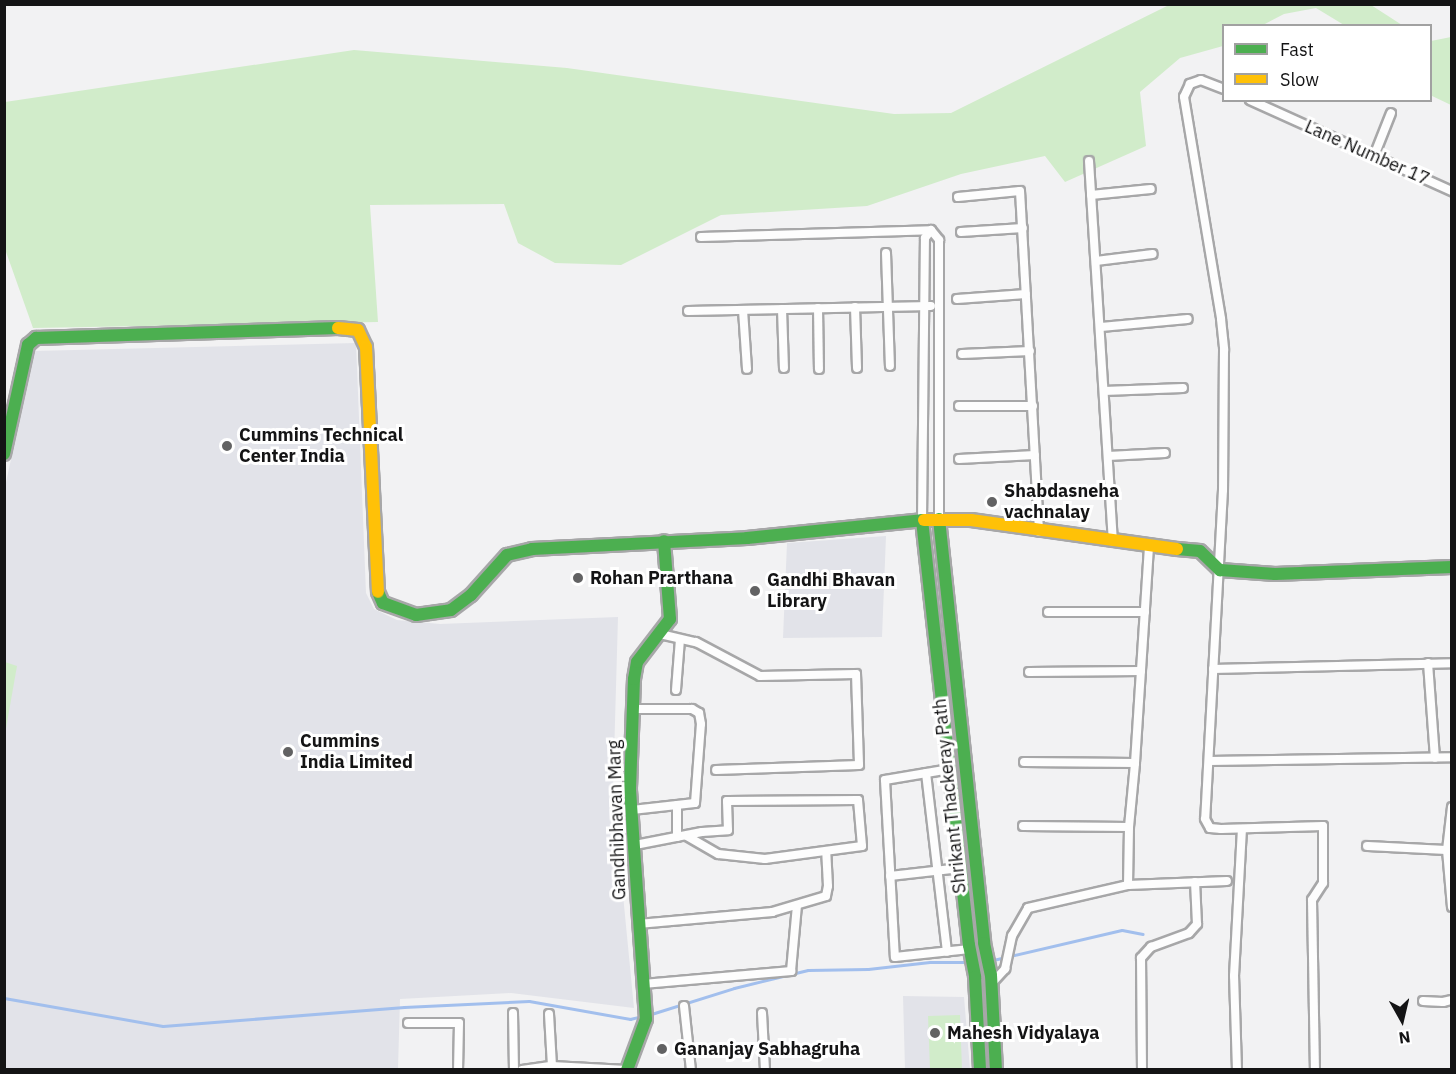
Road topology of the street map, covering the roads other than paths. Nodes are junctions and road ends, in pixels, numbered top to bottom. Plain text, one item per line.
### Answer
1 (1222, 88) edge
2 (1254, 102) edge
3 (1391, 113) dead end
4 (1374, 156) junction
5 (1089, 161) dead end
6 (1151, 189) dead end
7 (1452, 191) edge
8 (1091, 195) junction
9 (958, 197) dead end
10 (1023, 228) junction
11 (931, 230) junction
12 (961, 232) dead end
13 (701, 237) dead end
14 (886, 253) dead end
15 (1152, 254) dead end
16 (1096, 261) junction
17 (1026, 294) junction
18 (957, 298) dead end
19 (926, 306) junction
20 (939, 306) junction
21 (888, 307) junction
22 (818, 308) junction
23 (855, 308) junction
24 (782, 309) junction
25 (743, 310) junction
26 (688, 311) dead end
27 (1188, 319) dead end
28 (1101, 327) junction
29 (1030, 351) junction
30 (962, 354) dead end
31 (890, 366) dead end
32 (784, 368) dead end
33 (857, 368) dead end
34 (747, 369) dead end
35 (819, 369) dead end
36 (1183, 388) dead end
37 (1104, 391) junction
38 (959, 406) dead end
39 (1033, 406) junction
40 (939, 442) junction
41 (923, 443) junction
42 (1165, 453) dead end
43 (4, 454) edge
44 (1035, 455) junction
45 (1108, 456) junction
46 (959, 459) dead end
47 (939, 519) junction
48 (922, 520) junction
49 (1039, 531) junction
50 (664, 541) junction
51 (1113, 541) junction
52 (1149, 547) junction
53 (1452, 567) edge
54 (1220, 570) junction
55 (1048, 612) dead end
56 (1145, 612) junction
57 (660, 634) junction
58 (680, 639) junction
59 (1428, 663) junction
60 (1452, 663) edge
61 (1213, 669) junction
62 (1141, 671) junction
63 (1029, 672) dead end
64 (676, 690) dead end
65 (632, 709) junction
66 (1452, 757) edge
67 (1435, 758) junction
68 (1209, 761) junction
69 (1024, 762) dead end
70 (1136, 763) junction
71 (950, 769) junction
72 (716, 771) dead end
73 (926, 773) junction
74 (676, 805) junction
75 (1452, 807) edge
76 (632, 810) junction
77 (1023, 826) dead end
78 (1129, 826) junction
79 (1242, 829) junction
80 (687, 836) junction
81 (677, 837) junction
82 (634, 845) junction
83 (1367, 846) dead end
84 (1447, 850) junction
85 (826, 852) junction
86 (961, 868) junction
87 (939, 870) junction
88 (890, 876) junction
89 (1227, 881) dead end
90 (1195, 882) junction
91 (1128, 885) junction
92 (797, 905) junction
93 (1452, 907) edge
94 (638, 924) junction
95 (947, 952) junction
96 (971, 953) junction
97 (991, 979) junction
98 (643, 984) junction
99 (1452, 1000) edge
100 (1423, 1001) dead end
101 (684, 1006) dead end
102 (762, 1012) dead end
103 (513, 1013) dead end
104 (549, 1014) dead end
105 (408, 1023) dead end
106 (552, 1066) junction
107 (458, 1070) edge
108 (514, 1070) edge
109 (522, 1070) edge
110 (627, 1070) edge
111 (690, 1070) edge
112 (765, 1070) edge
113 (980, 1070) edge
114 (996, 1070) edge
115 (1142, 1070) edge
116 (1237, 1070) edge
117 (1315, 1070) edge

1 - 54 street
2 - 4 street, Lane Number 17
3 - 4 street
4 - 7 street, Lane Number 17
5 - 8 street
6 - 8 street
8 - 16 street
9 - 10 street
10 - 12 street
10 - 17 street
11 - 13 street
11 - 19 street
11 - 20 street
14 - 21 street
15 - 16 street
16 - 28 street
17 - 18 street
17 - 29 street
19 - 20 street
19 - 21 street
19 - 41 street
20 - 40 street
21 - 23 street
21 - 31 street
22 - 23 street
22 - 24 street
22 - 35 street
23 - 33 street
24 - 25 street
24 - 32 street
25 - 26 street
25 - 34 street
27 - 28 street
28 - 37 street
29 - 30 street
29 - 39 street
36 - 37 street
37 - 45 street
38 - 39 street
39 - 44 street
40 - 41 street
40 - 47 street
41 - 48 street
42 - 45 street
43 - 50 street
44 - 46 street
44 - 49 street
45 - 51 street
47 - 48 street
47 - 49 street
47 - 97 street, Shrikant Thackeray Path
48 - 50 street
48 - 71 street, Shrikant Thackeray Path
49 - 51 street
50 - 57 street, Gandhibhavan Marg
51 - 52 street
52 - 54 street
52 - 56 street
53 - 54 street
54 - 61 street
55 - 56 street
56 - 62 street
57 - 58 street
57 - 65 street, Gandhibhavan Marg
58 - 64 street
58 - 72 street
59 - 60 street
59 - 61 street
59 - 67 street
61 - 68 street
62 - 63 street
62 - 70 street
65 - 74 street
65 - 76 street, Gandhibhavan Marg
66 - 67 street
67 - 68 street
68 - 79 street
69 - 70 street
70 - 78 street
71 - 73 street
71 - 86 street, Shrikant Thackeray Path
73 - 87 street
73 - 88 street
74 - 76 street
74 - 81 street
75 - 84 street
76 - 82 street, Gandhibhavan Marg
77 - 78 street
78 - 91 street
79 - 116 street
79 - 117 street
80 - 81 street
80 - 85 street
80 - 85 street
81 - 82 street
82 - 94 street, Gandhibhavan Marg
83 - 84 street
84 - 93 street
85 - 92 street
86 - 87 street
86 - 96 street, Shrikant Thackeray Path
87 - 88 street
87 - 95 street
88 - 95 street
89 - 90 street
90 - 91 street
90 - 115 street
91 - 97 street
92 - 94 street
92 - 98 street
94 - 98 street, Gandhibhavan Marg
95 - 96 street
96 - 113 street, Shrikant Thackeray Path
97 - 114 street, Shrikant Thackeray Path
98 - 110 street, Gandhibhavan Marg
99 - 100 street
101 - 111 street
102 - 112 street
103 - 108 street
104 - 106 street
105 - 107 street
106 - 109 street
106 - 110 street

